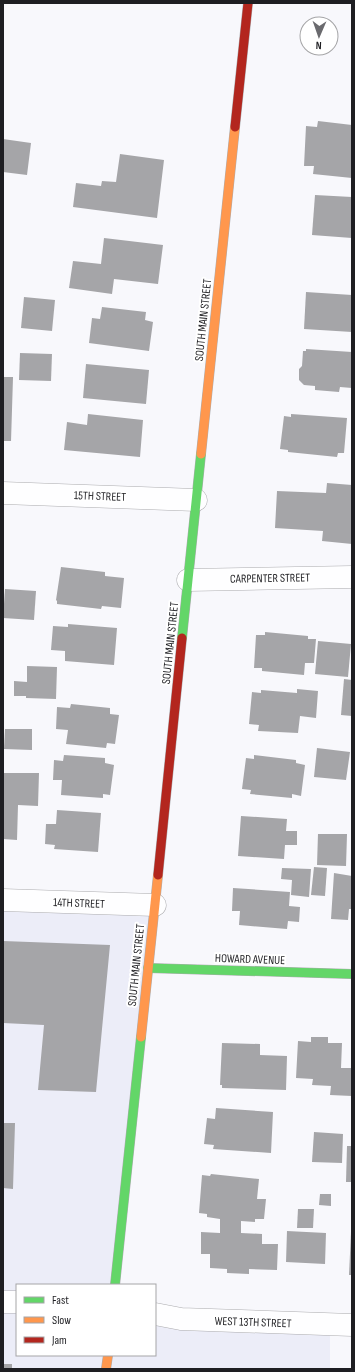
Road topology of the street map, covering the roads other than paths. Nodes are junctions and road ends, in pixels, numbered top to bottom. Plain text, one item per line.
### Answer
1 (248, 3) edge
2 (3, 493) edge
3 (196, 500) junction
4 (352, 577) edge
5 (188, 580) junction
6 (3, 900) edge
7 (154, 905) junction
8 (148, 968) junction
9 (352, 974) edge
10 (115, 1284) edge
11 (3, 1302) edge
12 (16, 1302) edge
13 (156, 1314) edge
14 (352, 1326) edge
15 (108, 1356) edge
16 (106, 1369) edge

1 - 3 main road, SOUTH MAIN STREET
2 - 3 street, 15TH STREET
3 - 5 main road, SOUTH MAIN STREET
4 - 5 street, CARPENTER STREET
5 - 7 main road, SOUTH MAIN STREET
6 - 7 street, 14TH STREET
7 - 8 main road, SOUTH MAIN STREET
8 - 9 main road, HOWARD AVENUE
8 - 10 main road, SOUTH MAIN STREET
11 - 12 street
13 - 14 street, WEST 13TH STREET
15 - 16 main road

